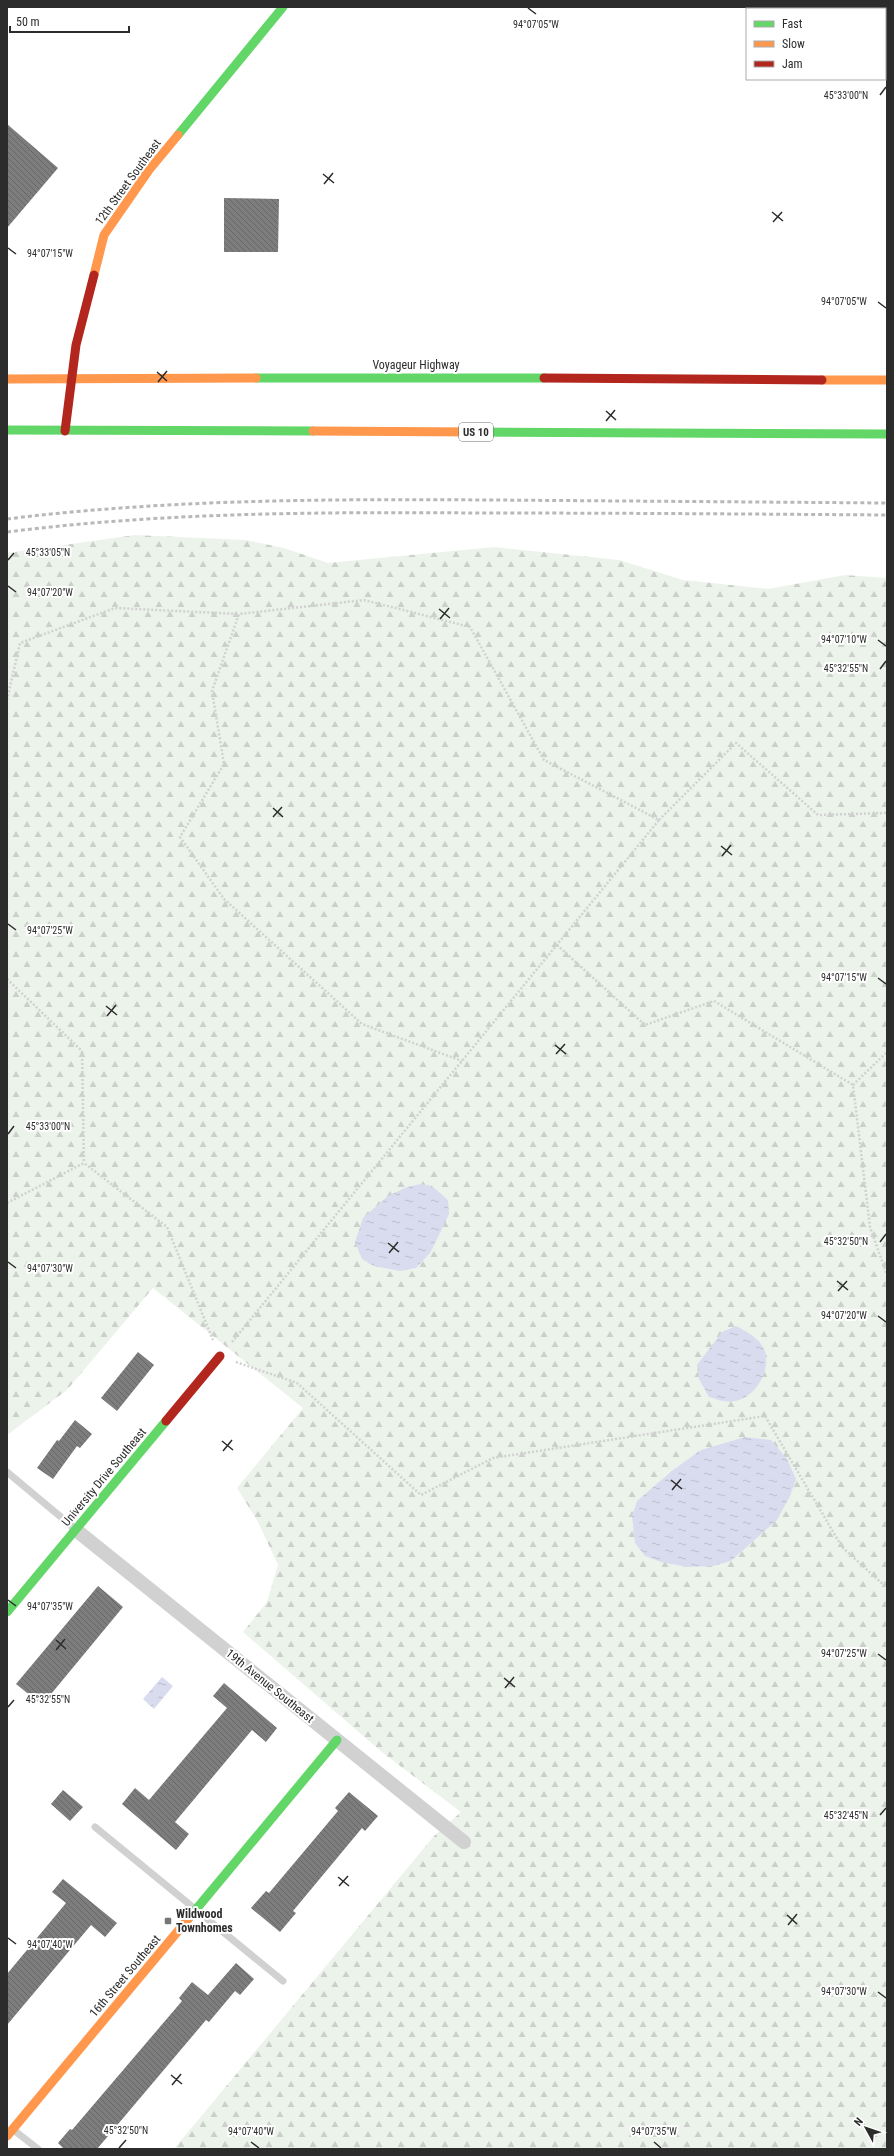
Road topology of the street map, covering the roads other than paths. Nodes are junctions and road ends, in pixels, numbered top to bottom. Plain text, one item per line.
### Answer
1 (283, 7) edge
2 (7, 379) edge
3 (71, 380) junction
4 (887, 380) edge
5 (7, 430) edge
6 (65, 431) junction
7 (887, 434) edge
8 (220, 1356) road end
9 (7, 1472) edge
10 (76, 1530) junction
11 (7, 1612) edge
12 (337, 1740) junction
13 (95, 1827) dead end
14 (464, 1842) dead end
15 (196, 1910) junction
16 (283, 1980) dead end
17 (9, 2130) edge
18 (38, 2149) edge

1 - 3 main road, 12th Street Southeast
2 - 3 main road, Voyageur Highway
3 - 4 main road, Voyageur Highway
3 - 6 main road, 12th Street Southeast
5 - 6 main road, US 10
6 - 7 main road, US 10
8 - 10 main road, University Drive Southeast
9 - 10 lane
10 - 11 main road, University Drive Southeast
10 - 12 street, 19th Avenue Southeast
12 - 14 street, 19th Avenue Southeast
12 - 15 main road, 16th Street Southeast
13 - 15 lane
15 - 16 lane
15 - 17 main road, 16th Street Southeast
17 - 18 lane

